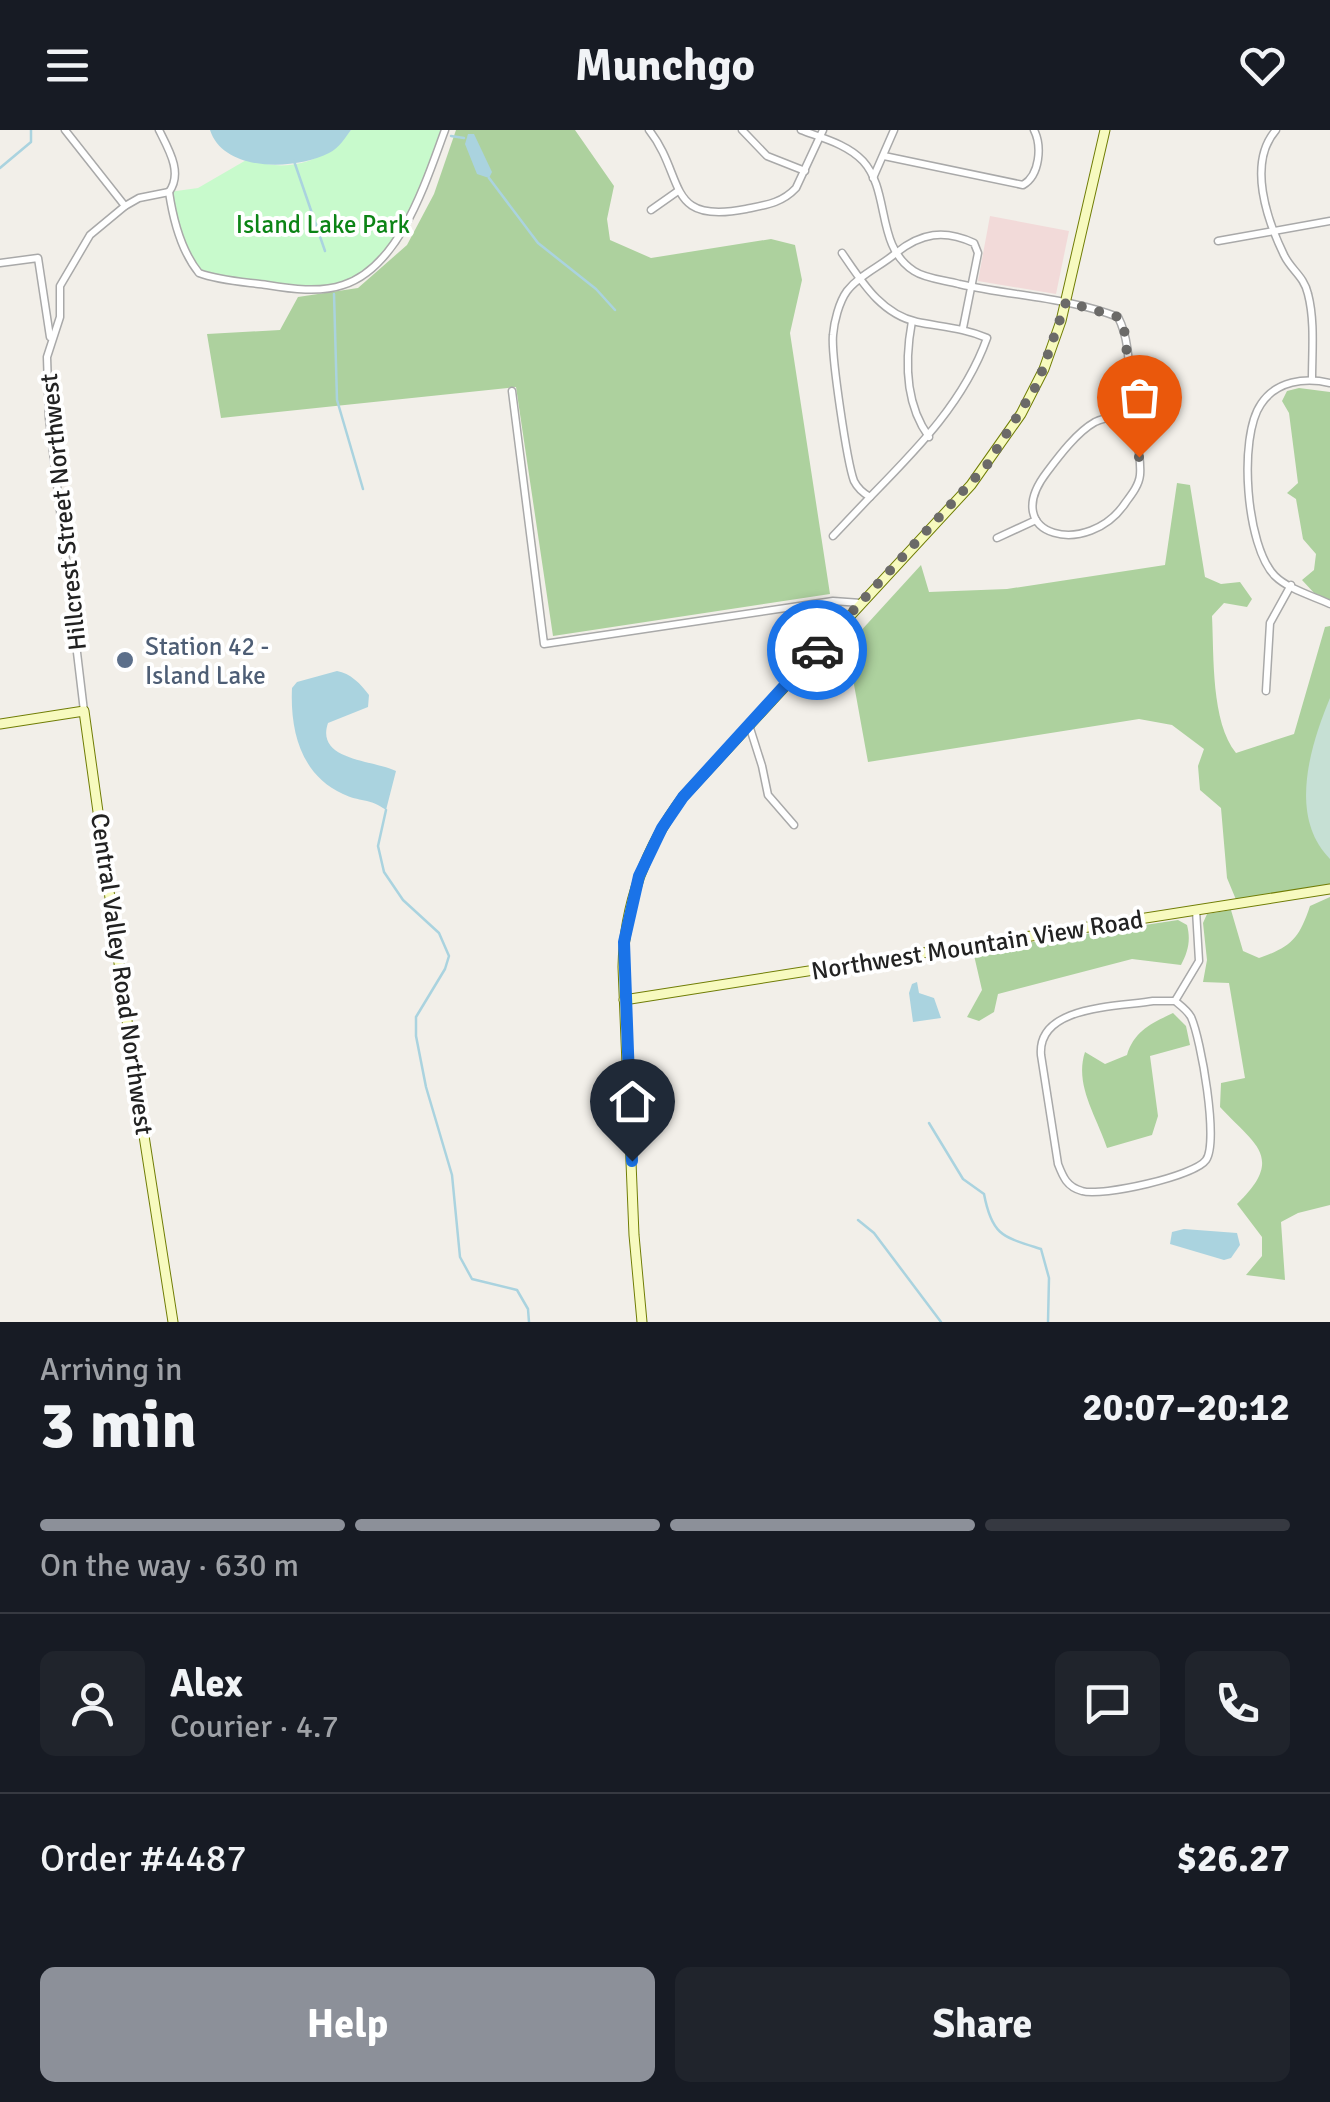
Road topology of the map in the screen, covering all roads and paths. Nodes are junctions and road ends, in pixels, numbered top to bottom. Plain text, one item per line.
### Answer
1 (65, 130) edge
2 (160, 130) edge
3 (445, 130) edge
4 (649, 130) edge
5 (742, 130) edge
6 (801, 130) edge
7 (894, 130) edge
8 (1034, 130) edge
9 (1105, 130) edge
10 (1276, 130) edge
11 (822, 134) edge
12 (884, 156) junction
13 (805, 170) junction
14 (873, 180) junction
15 (678, 191) junction
16 (168, 192) junction
17 (124, 206) junction
18 (651, 210) dead end
19 (1330, 222) edge
20 (1275, 232) junction
21 (1218, 241) dead end
22 (842, 253) dead end
23 (896, 253) junction
24 (0, 263) edge
25 (861, 280) junction
26 (972, 286) junction
27 (1066, 302) junction
28 (912, 321) junction
29 (964, 328) junction
30 (49, 346) junction
31 (1312, 380) junction
32 (1330, 383) edge
33 (512, 391) dead end
34 (1132, 413) junction
35 (928, 437) junction
36 (870, 497) junction
37 (1036, 520) junction
38 (833, 536) dead end
39 (997, 538) dead end
40 (1291, 586) junction
41 (861, 603) junction
42 (1330, 604) edge
43 (1266, 691) dead end
44 (84, 710) junction
45 (0, 724) edge
46 (748, 724) junction
47 (794, 825) dead end
48 (1330, 889) edge
49 (1196, 909) junction
50 (624, 1000) junction
51 (1175, 1001) junction
52 (173, 1322) edge
53 (642, 1322) edge

1 - 17 street
2 - 16 street
3 - 16 street
4 - 15 street
5 - 13 street
6 - 11 street
7 - 12 street
8 - 12 street
9 - 27 main road
10 - 20 street
11 - 13 street
11 - 14 street
12 - 14 street
13 - 15 street
14 - 23 street
15 - 18 street
16 - 17 street, Hillcrest Street Northwest
17 - 30 street, Hillcrest Street Northwest
19 - 20 street
20 - 21 street
20 - 31 street
22 - 25 street
23 - 25 street
23 - 26 street
23 - 26 street
24 - 30 street
25 - 28 street
25 - 36 street
26 - 27 street
26 - 29 street
27 - 34 street
27 - 41 main road
28 - 29 street
28 - 35 street
29 - 35 street
30 - 44 street, Hillcrest Street Northwest
31 - 32 street
31 - 40 street
33 - 41 street
34 - 37 street
34 - 37 street
35 - 36 street
36 - 38 street
37 - 39 street
40 - 42 street
40 - 43 street
41 - 46 main road
44 - 45 main road
44 - 52 main road, Central Valley Road Northwest
46 - 47 street
46 - 50 main road
48 - 49 main road, Northwest Mountain View Road
49 - 50 main road, Northwest Mountain View Road
49 - 51 street
50 - 53 main road
51 - 51 street

